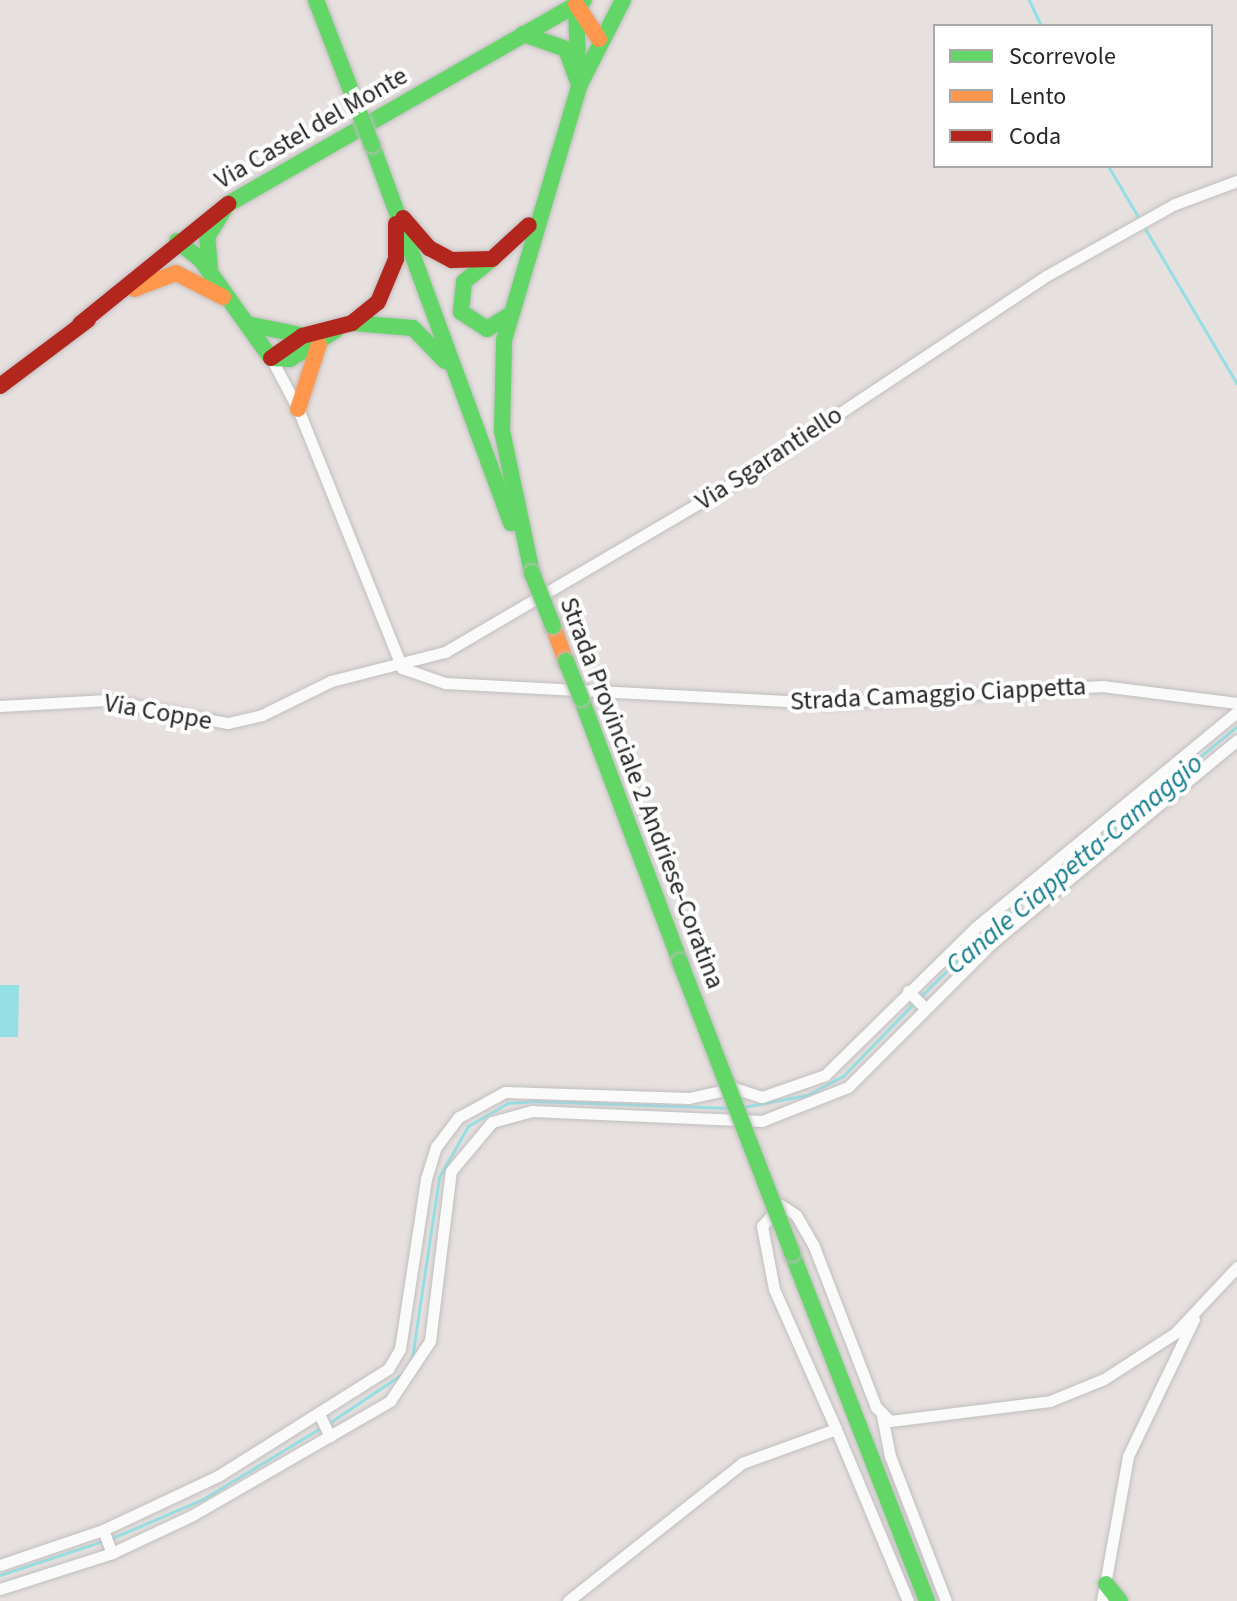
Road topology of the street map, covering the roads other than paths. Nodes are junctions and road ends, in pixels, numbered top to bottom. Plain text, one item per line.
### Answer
1 (316, 0) edge
2 (623, 0) edge
3 (580, 2) edge
4 (523, 34) junction
5 (599, 39) junction
6 (578, 68) junction
7 (579, 86) junction
8 (1237, 181) edge
9 (232, 199) junction
10 (395, 207) junction
11 (535, 217) junction
12 (177, 241) junction
13 (492, 259) junction
14 (205, 278) junction
15 (509, 315) junction
16 (80, 324) junction
17 (247, 324) junction
18 (345, 326) junction
19 (302, 336) junction
20 (319, 344) junction
21 (271, 358) junction
22 (0, 386) edge
23 (467, 401) junction
24 (298, 409) junction
25 (532, 573) junction
26 (402, 668) junction
27 (1237, 703) edge
28 (0, 706) edge
29 (1237, 712) edge
30 (1237, 740) edge
31 (1100, 826) junction
32 (1113, 843) junction
33 (908, 991) junction
34 (926, 1009) junction
35 (639, 1094) junction
36 (637, 1118) junction
37 (421, 1206) junction
38 (442, 1210) junction
39 (1237, 1267) edge
40 (1196, 1315) junction
41 (319, 1414) junction
42 (882, 1416) junction
43 (836, 1429) junction
44 (330, 1437) junction
45 (103, 1530) junction
46 (112, 1553) junction
47 (0, 1565) edge
48 (0, 1589) edge
49 (1104, 1593) edge
50 (568, 1601) edge
51 (908, 1601) edge
52 (927, 1601) edge
53 (946, 1601) edge
54 (1120, 1601) edge

1 - 10 main road, Strada Provinciale 2 Andriese-Coratina, bridge
2 - 5 main road
3 - 4 main road, Via Castel del Monte
3 - 5 main road
3 - 6 main road
4 - 6 main road
4 - 9 main road, Via Castel del Monte
5 - 7 main road
6 - 7 main road
7 - 11 main road
8 - 26 street, Via Sgarantiello
9 - 12 main road, Via Castel del Monte
9 - 14 main road
10 - 13 main road
10 - 18 main road
10 - 23 main road, Strada Provinciale 2 Andriese-Coratina
11 - 13 main road
11 - 15 main road
12 - 14 main road
12 - 16 main road, Via Castel del Monte
13 - 15 main road
14 - 16 main road
14 - 17 main road
15 - 25 main road
16 - 22 main road
17 - 19 main road
17 - 21 main road
18 - 19 main road
18 - 20 main road
18 - 23 main road
19 - 21 main road
20 - 21 main road
20 - 24 main road
21 - 24 street
23 - 25 main road, Strada Provinciale 2 Andriese-Coratina
24 - 26 street
25 - 52 main road, Strada Provinciale 2 Andriese-Coratina, bridge
26 - 27 street, Strada Camaggio Ciappetta
26 - 28 street, Via Coppe
29 - 31 street
30 - 32 street
31 - 32 street
31 - 33 street
32 - 34 street
33 - 34 street
33 - 35 street
34 - 36 street
35 - 36 street
35 - 37 street
36 - 38 street
37 - 38 street
37 - 41 street
38 - 44 street
39 - 40 street
40 - 42 street
40 - 49 street
41 - 44 street
41 - 45 street
42 - 43 street
42 - 53 street
43 - 50 street
43 - 51 street
44 - 46 street
45 - 46 street
45 - 47 street
46 - 48 street
49 - 54 main road

